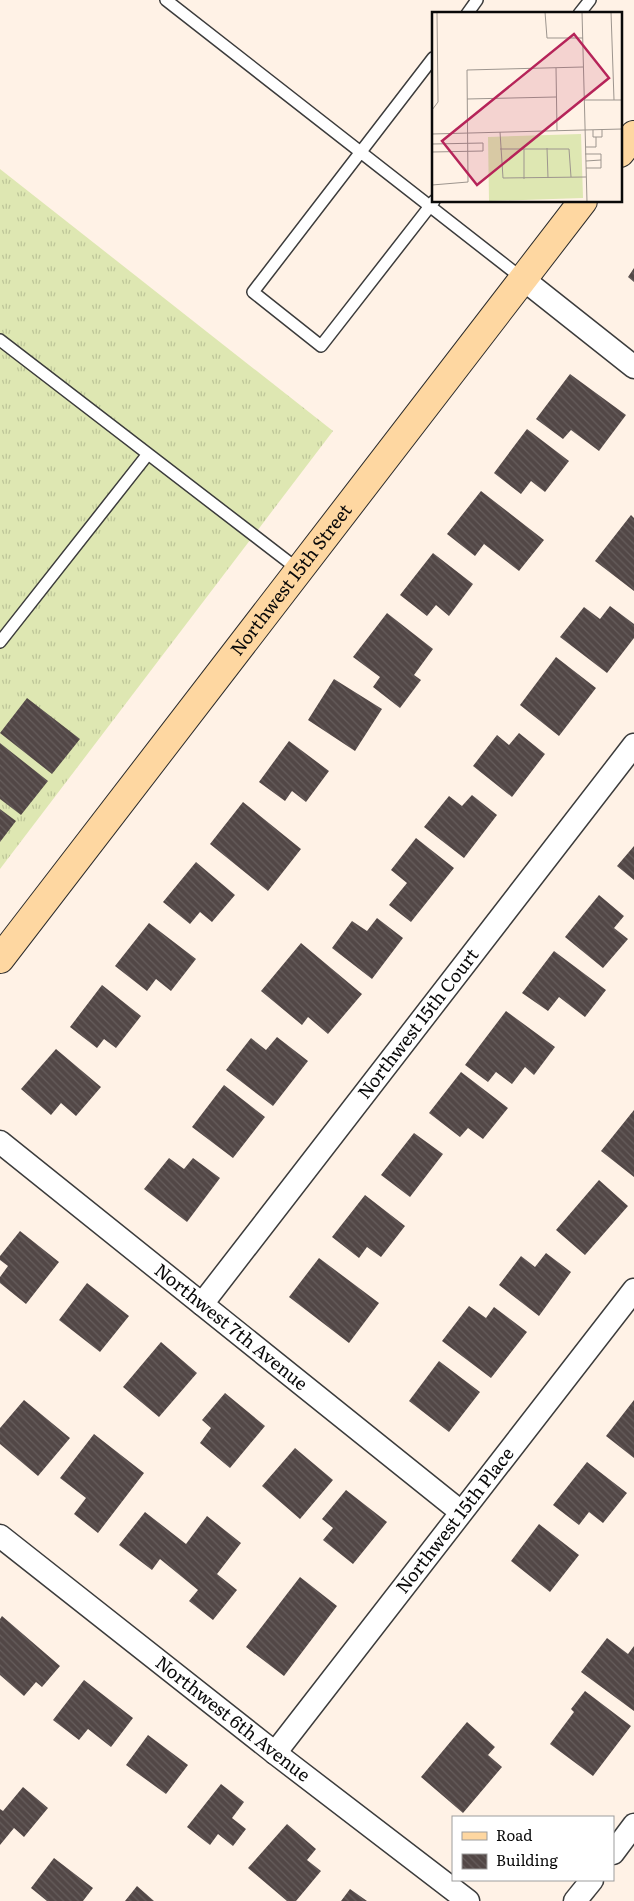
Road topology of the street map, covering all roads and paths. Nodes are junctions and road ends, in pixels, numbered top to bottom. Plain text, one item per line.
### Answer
1 (166, 0) edge
2 (478, 0) edge
3 (590, 0) edge
4 (469, 12) edge
5 (581, 12) edge
6 (432, 59) edge
7 (634, 135) edge
8 (622, 150) edge
9 (361, 151) junction
10 (582, 202) edge
11 (432, 203) edge
12 (523, 279) junction
13 (0, 340) edge
14 (634, 367) edge
15 (148, 454) junction
16 (300, 570) junction
17 (0, 642) edge
18 (634, 745) edge
19 (0, 959) edge
20 (0, 1142) edge
21 (634, 1290) edge
22 (202, 1304) junction
23 (461, 1512) junction
24 (0, 1536) edge
25 (275, 1753) junction
26 (634, 1825) edge
27 (614, 1852) edge
28 (591, 1881) edge
29 (468, 1901) edge
30 (576, 1901) edge

1 - 9 lane
2 - 4 lane
3 - 5 lane
6 - 9 lane
7 - 8 street
9 - 11 lane
9 - 11 lane
10 - 12 street, Northwest 15th Street
11 - 12 lane
12 - 14 street
12 - 16 street, Northwest 15th Street
13 - 15 lane
15 - 16 lane
15 - 17 lane
16 - 19 street, Northwest 15th Street
18 - 22 street, Northwest 15th Court
20 - 22 street, Northwest 7th Avenue
21 - 23 street, Northwest 15th Place
22 - 23 street, Northwest 7th Avenue
23 - 25 street, Northwest 15th Place
24 - 25 street, Northwest 6th Avenue
25 - 29 street, Northwest 6th Avenue
26 - 27 street
28 - 30 street

